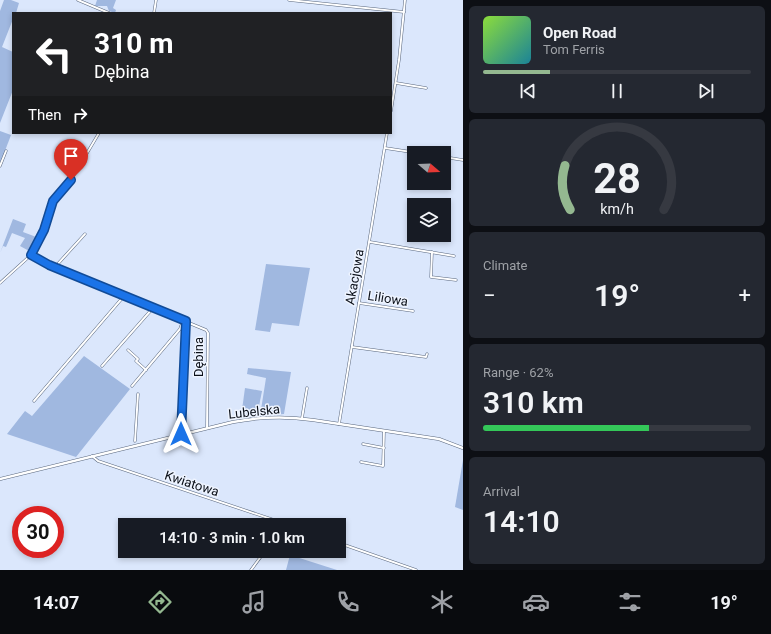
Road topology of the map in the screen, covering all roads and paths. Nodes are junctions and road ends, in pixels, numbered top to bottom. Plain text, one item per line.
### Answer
1 (78, 0) edge
2 (156, 0) edge
3 (289, 0) edge
4 (405, 0) edge
5 (107, 12) edge
6 (154, 12) edge
7 (404, 12) junction
8 (396, 83) junction
9 (426, 88) dead end
10 (392, 105) edge
11 (98, 134) edge
12 (387, 134) edge
13 (385, 148) junction
14 (6, 150) dead end
15 (407, 151) edge
16 (451, 158) edge
17 (463, 160) edge
18 (0, 166) edge
19 (85, 234) dead end
20 (370, 242) junction
21 (432, 252) junction
22 (31, 255) junction
23 (454, 256) dead end
24 (55, 267) junction
25 (456, 280) dead end
26 (0, 283) edge
27 (124, 296) junction
28 (359, 303) junction
29 (153, 308) junction
30 (414, 311) dead end
31 (184, 321) junction
32 (352, 347) junction
33 (128, 350) dead end
34 (426, 354) dead end
35 (102, 366) dead end
36 (146, 370) junction
37 (132, 386) dead end
38 (307, 388) dead end
39 (138, 394) dead end
40 (34, 401) dead end
41 (302, 418) junction
42 (339, 424) junction
43 (207, 428) junction
44 (384, 431) junction
45 (181, 434) junction
46 (135, 441) dead end
47 (363, 444) dead end
48 (384, 448) junction
49 (463, 448) edge
50 (92, 456) junction
51 (361, 462) dead end
52 (0, 479) edge
53 (262, 518) edge
54 (346, 545) edge
55 (260, 558) edge
56 (251, 570) edge
57 (416, 570) edge

1 - 5 street
2 - 6 street
3 - 7 street
4 - 7 street
7 - 8 street
8 - 9 street
8 - 10 street
11 - 22 street
12 - 13 street, Akacjowa
13 - 15 street
13 - 20 street, Akacjowa
14 - 18 street
16 - 17 street
19 - 24 street
20 - 21 street
20 - 28 street, Akacjowa
21 - 23 street
21 - 25 street
22 - 24 street, Dębina
22 - 26 street
24 - 27 street, Dębina
27 - 29 street, Dębina
27 - 40 street
28 - 30 street, Liliowa
28 - 32 street, Akacjowa
29 - 31 street, Dębina
29 - 35 street
31 - 36 street
31 - 43 street, Dębina
31 - 45 street
32 - 34 street
32 - 42 street, Akacjowa
33 - 36 street
36 - 37 street
38 - 41 street
39 - 46 street
41 - 42 street, Lubelska
41 - 43 street, Lubelska
42 - 44 street, Lubelska
43 - 45 street, Lubelska
44 - 48 street
44 - 49 street, Lubelska
45 - 50 street, Lubelska
47 - 48 street
48 - 51 street
50 - 52 street, Lubelska
50 - 53 street, Kwiatowa
54 - 57 street
55 - 56 street

